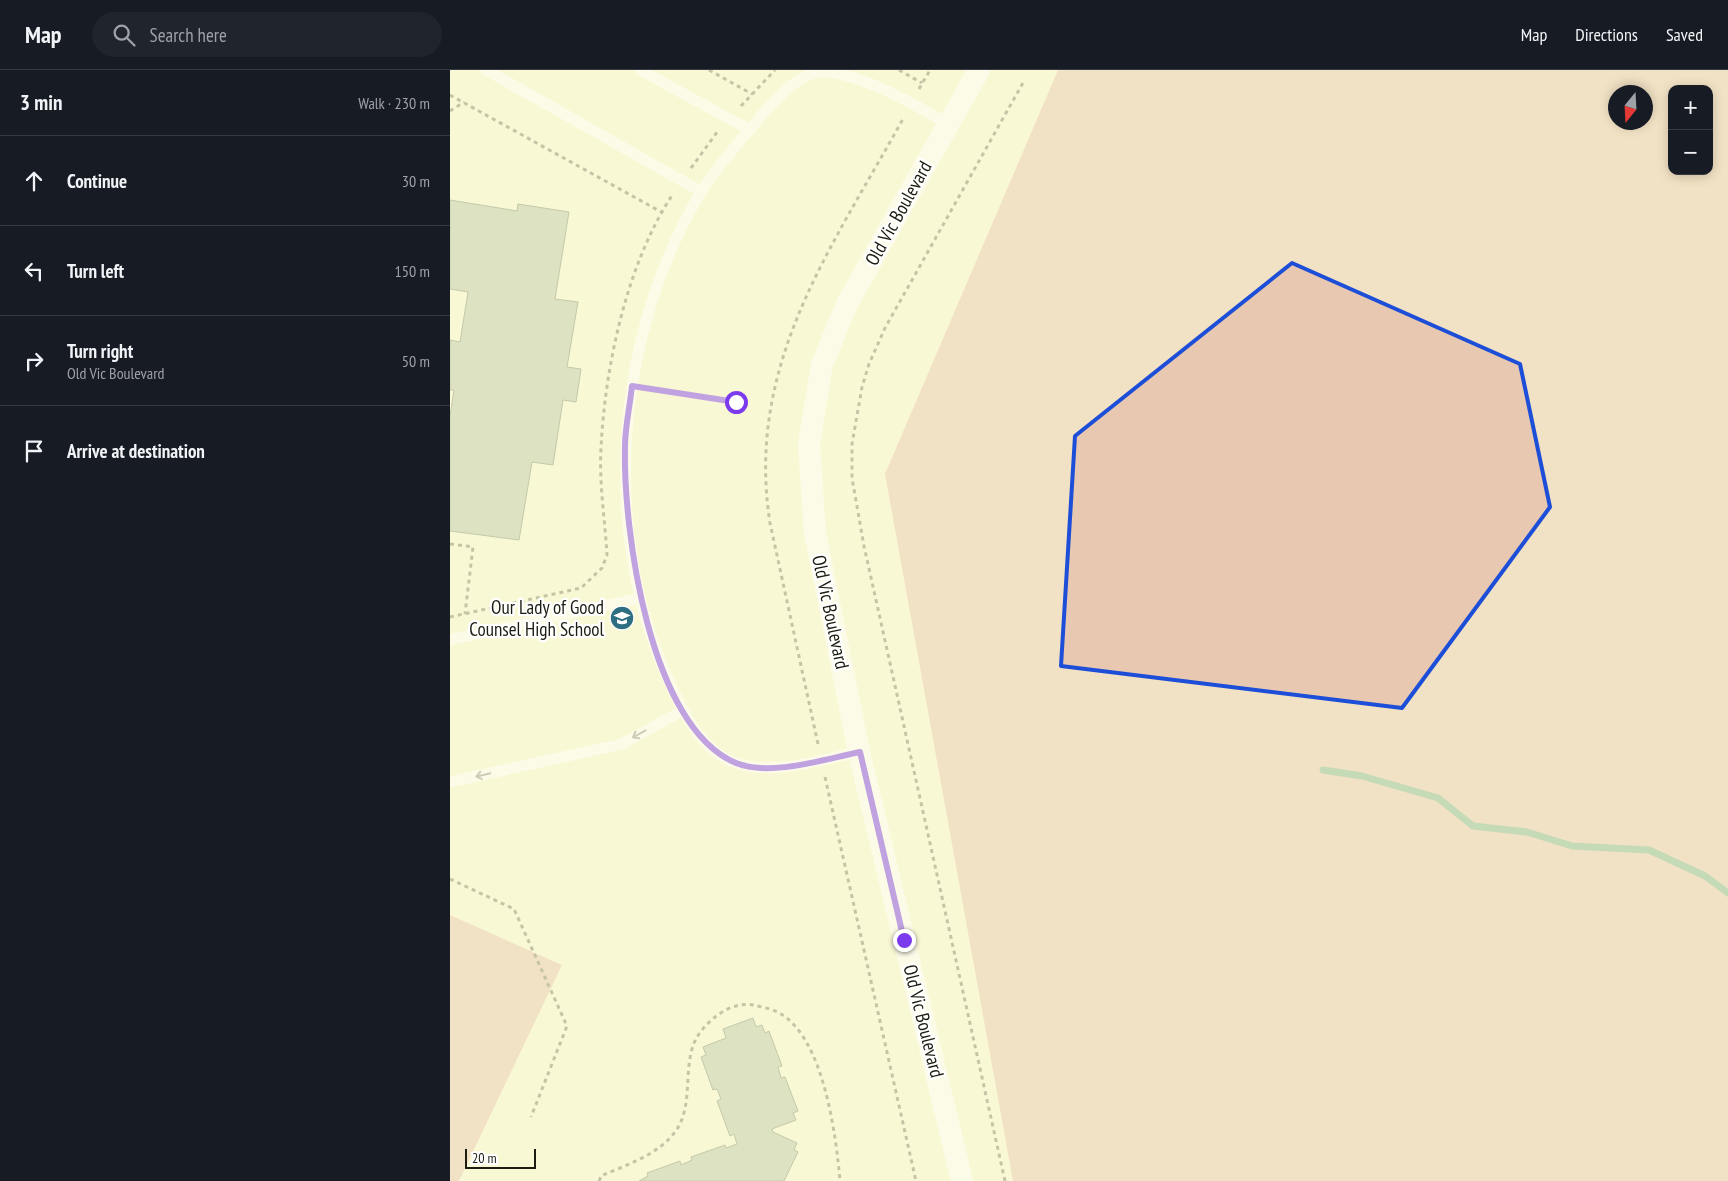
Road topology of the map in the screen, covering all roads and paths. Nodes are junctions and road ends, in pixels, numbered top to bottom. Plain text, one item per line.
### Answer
1 (486, 70) edge
2 (640, 70) edge
3 (709, 70) edge
4 (899, 70) edge
5 (979, 70) edge
6 (1024, 81) dead end
7 (922, 83) dead end
8 (752, 94) dead end
9 (450, 95) edge
10 (464, 102) junction
11 (450, 111) edge
12 (948, 124) junction
13 (750, 130) junction
14 (702, 192) junction
15 (663, 213) dead end
16 (608, 382) dead end
17 (632, 386) junction
18 (736, 402) dead end
19 (450, 544) edge
20 (640, 598) junction
21 (464, 614) dead end
22 (450, 640) edge
23 (682, 710) junction
24 (860, 752) junction
25 (450, 782) edge
26 (450, 879) edge
27 (531, 1117) dead end
28 (599, 1181) edge
29 (840, 1181) edge
30 (962, 1181) edge
31 (1005, 1181) edge

1 - 14 lane
2 - 13 lane
3 - 8 path
4 - 7 path
5 - 12 street, Old Vic Boulevard
6 - 31 path
9 - 10 path
10 - 11 path
10 - 15 path
12 - 13 lane
12 - 24 street, Old Vic Boulevard
13 - 14 lane
14 - 17 lane
16 - 17 path
17 - 18 path
17 - 20 lane
19 - 21 path
20 - 22 lane
20 - 23 lane
23 - 24 lane
23 -> 25 lane
24 - 30 street, Old Vic Boulevard
26 - 27 path
28 - 29 path

